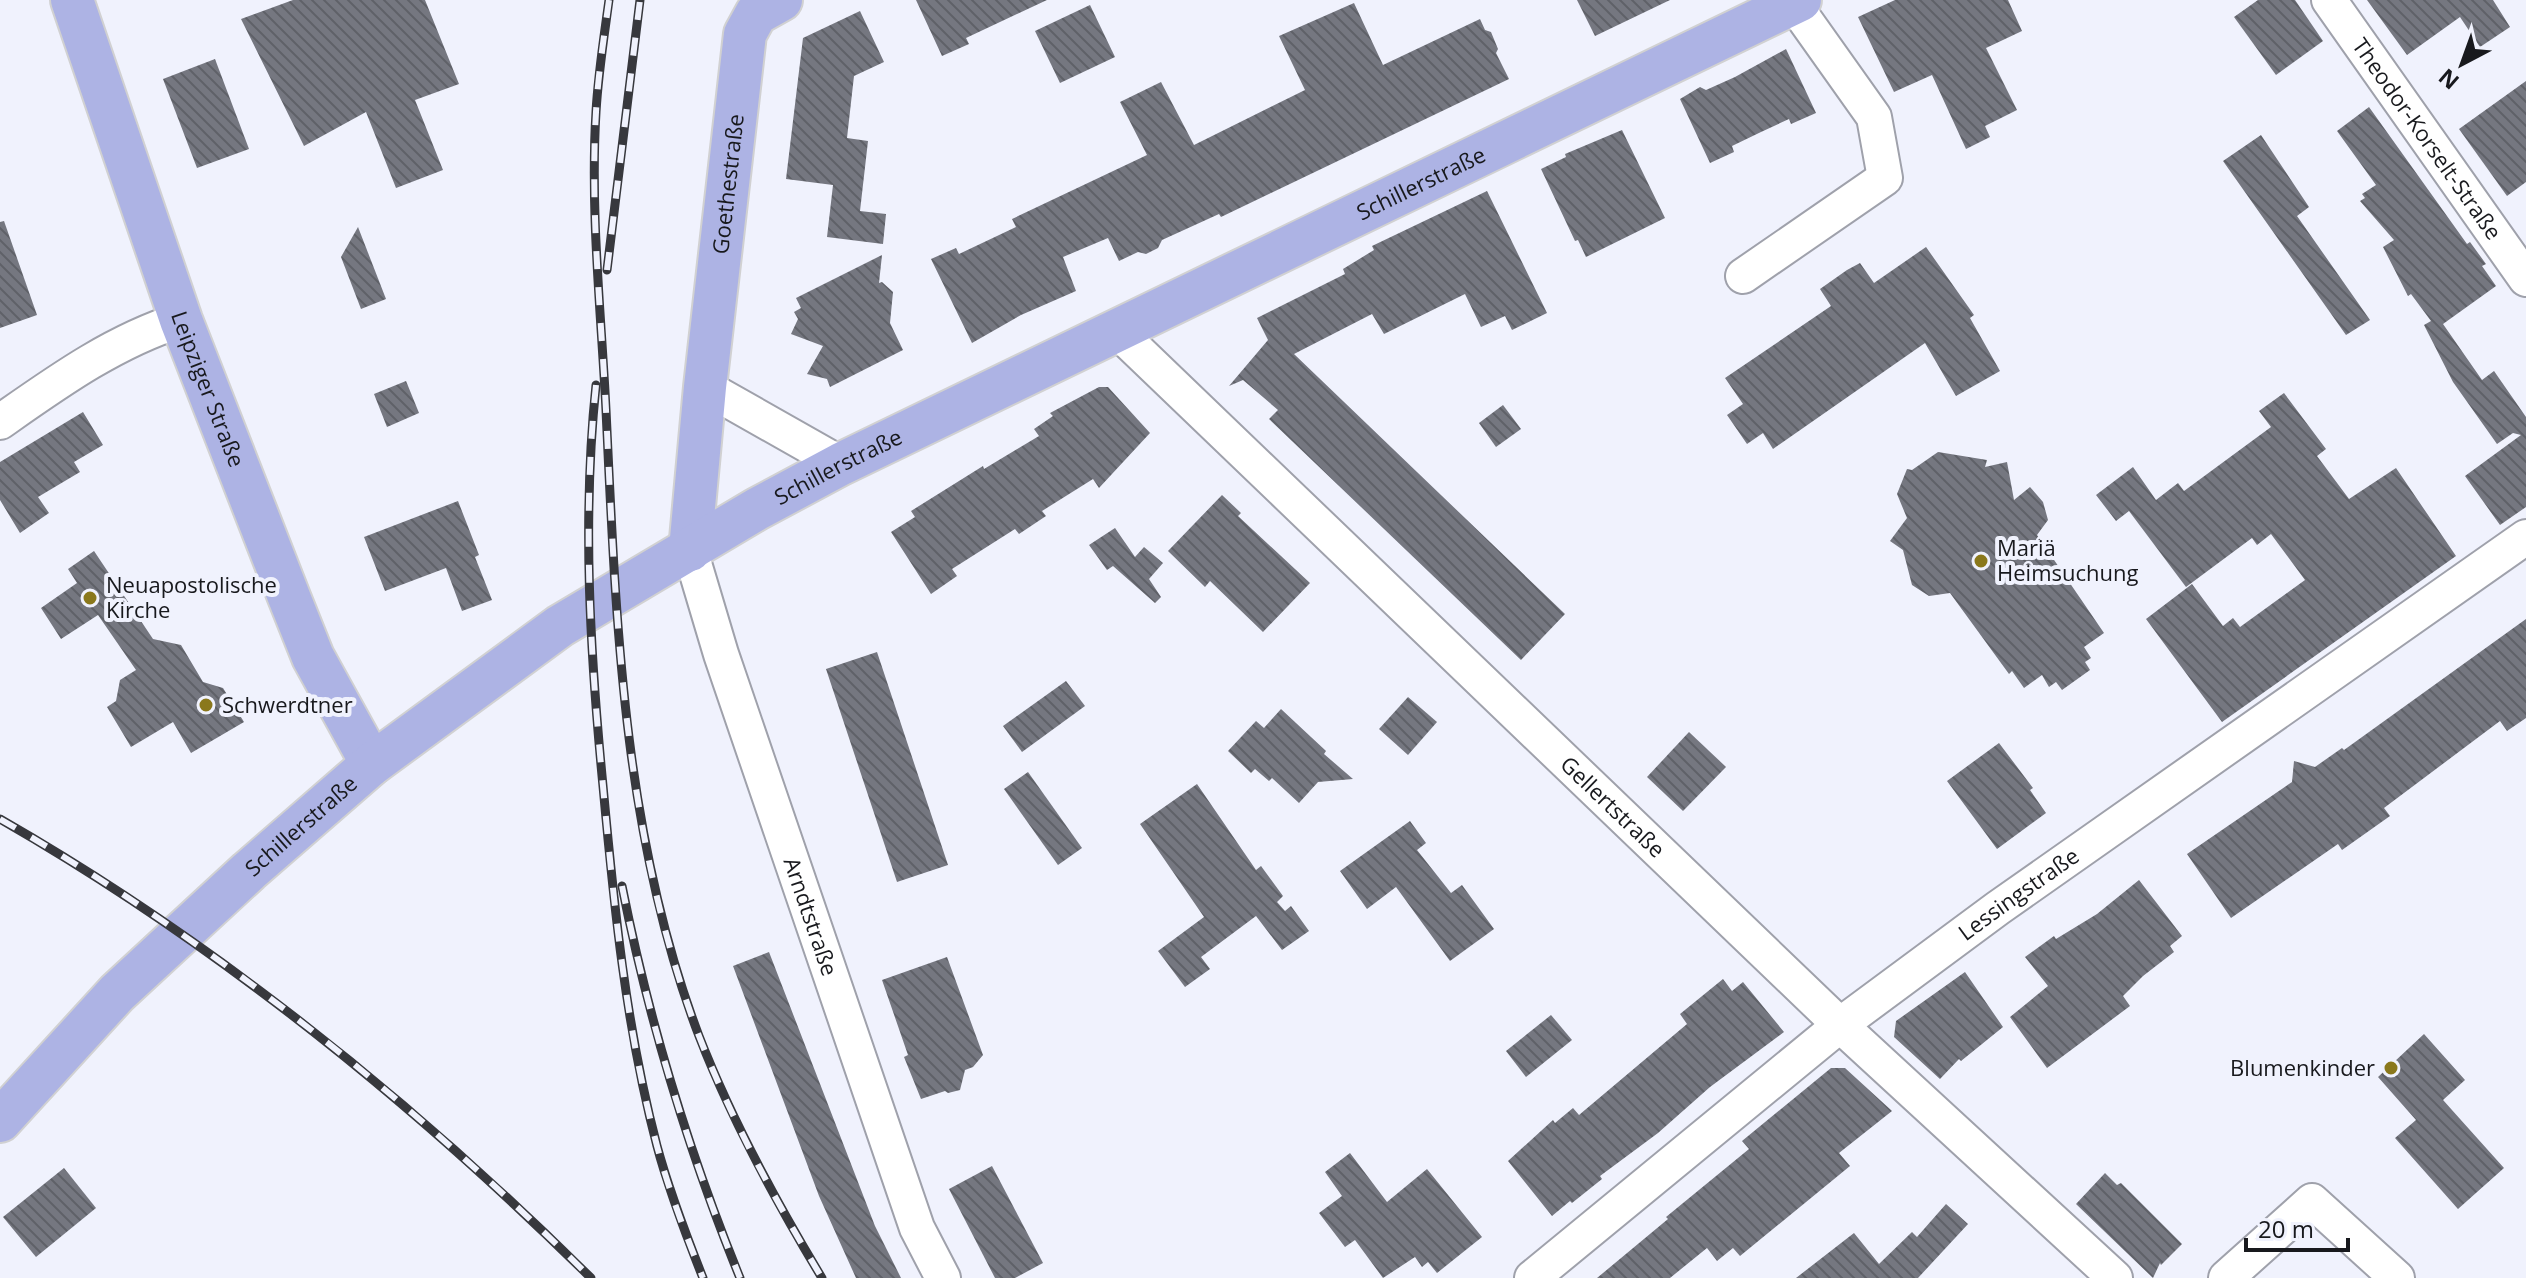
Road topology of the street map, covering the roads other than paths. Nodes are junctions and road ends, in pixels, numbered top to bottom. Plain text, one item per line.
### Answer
1 (72, 0) edge
2 (781, 0) edge
3 (2329, 0) edge
4 (1797, 2) edge
5 (1743, 276) dead end
6 (2526, 279) edge
7 (181, 320) junction
8 (1115, 329) junction
9 (705, 387) junction
10 (0, 422) edge
11 (841, 464) junction
12 (2526, 537) edge
13 (690, 550) junction
14 (372, 764) junction
15 (1840, 1025) junction
16 (0, 1121) edge
17 (943, 1278) edge
18 (1532, 1278) edge
19 (2115, 1278) edge
20 (2226, 1278) edge
21 (2397, 1278) edge

1 - 7 main road, Leipziger Straße
2 - 9 main road, Goethestraße
3 - 6 street, Theodor-Korselt-Straße
4 - 5 street
4 - 8 main road, Schillerstraße
7 - 10 street
7 - 14 main road, Leipziger Straße
8 - 11 main road, Schillerstraße
8 - 15 street, Gellertstraße
9 - 11 street
9 - 13 main road, Goethestraße
11 - 13 main road, Schillerstraße
12 - 15 street, Lessingstraße
13 - 14 main road, Schillerstraße
13 - 17 street, Arndtstraße
14 - 16 main road, Schillerstraße
15 - 18 street, Lessingstraße
15 - 19 street, Gellertstraße
20 - 21 street

